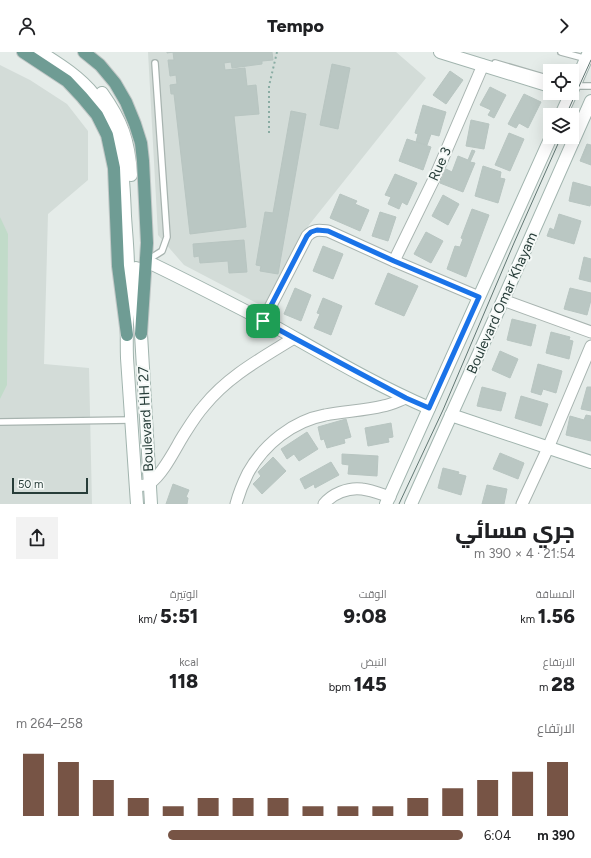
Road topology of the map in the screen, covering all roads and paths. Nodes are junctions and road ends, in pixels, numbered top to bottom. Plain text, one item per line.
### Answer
1 (20, 52) edge
2 (54, 52) edge
3 (84, 52) edge
4 (277, 52) edge
5 (440, 52) edge
6 (457, 52) edge
7 (561, 52) edge
8 (31, 54) edge
9 (589, 56) edge
10 (155, 63) dead end
11 (483, 65) junction
12 (579, 76) edge
13 (543, 77) edge
14 (543, 84) edge
15 (591, 86) edge
16 (579, 89) edge
17 (579, 94) edge
18 (591, 100) edge
19 (269, 132) dead end
20 (548, 144) edge
21 (146, 261) junction
22 (394, 261) junction
23 (479, 297) junction
24 (503, 300) junction
25 (263, 321) junction
26 (591, 332) edge
27 (141, 334) junction
28 (127, 335) joint
29 (294, 338) junction
30 (591, 346) edge
31 (406, 398) junction
32 (429, 408) junction
33 (451, 415) junction
34 (131, 420) junction
35 (0, 422) edge
36 (548, 448) junction
37 (591, 462) edge
38 (150, 484) junction
39 (136, 486) junction
40 (388, 501) edge
41 (137, 504) edge
42 (151, 504) edge
43 (236, 504) edge
44 (324, 504) edge
45 (411, 504) edge
46 (522, 504) edge

1 - 8 main road
2 - 27 street, Boulevard HH 27
3 - 21 main road
4 - 19 path
5 - 11 street
6 - 13 lane
7 - 9 lane
8 - 28 main road
9 - 12 street
10 - 21 lane
11 - 14 street
11 - 22 street, Rue 3
15 - 16 lane
17 - 18 street
18 - 24 street, Boulevard Omar Khayam
20 - 23 street, Boulevard Omar Khayam
21 - 25 street
21 - 27 main road
22 - 23 street
22 - 25 street
23 - 32 street, Boulevard Omar Khayam
24 - 26 street
24 - 33 street, Boulevard Omar Khayam
25 - 29 street
27 - 38 street, Boulevard HH 27
28 - 34 street, Boulevard HH 27
29 - 31 street
29 - 38 street
30 - 36 street
31 - 32 street
31 - 43 street
32 - 40 street, Boulevard Omar Khayam
33 - 36 street
33 - 45 street, Boulevard Omar Khayam
34 - 35 lane
34 - 39 street, Boulevard HH 27
36 - 37 street
36 - 46 street
38 - 39 street
38 - 42 street, Boulevard HH 27
39 - 41 street, Boulevard HH 27
40 - 44 street

